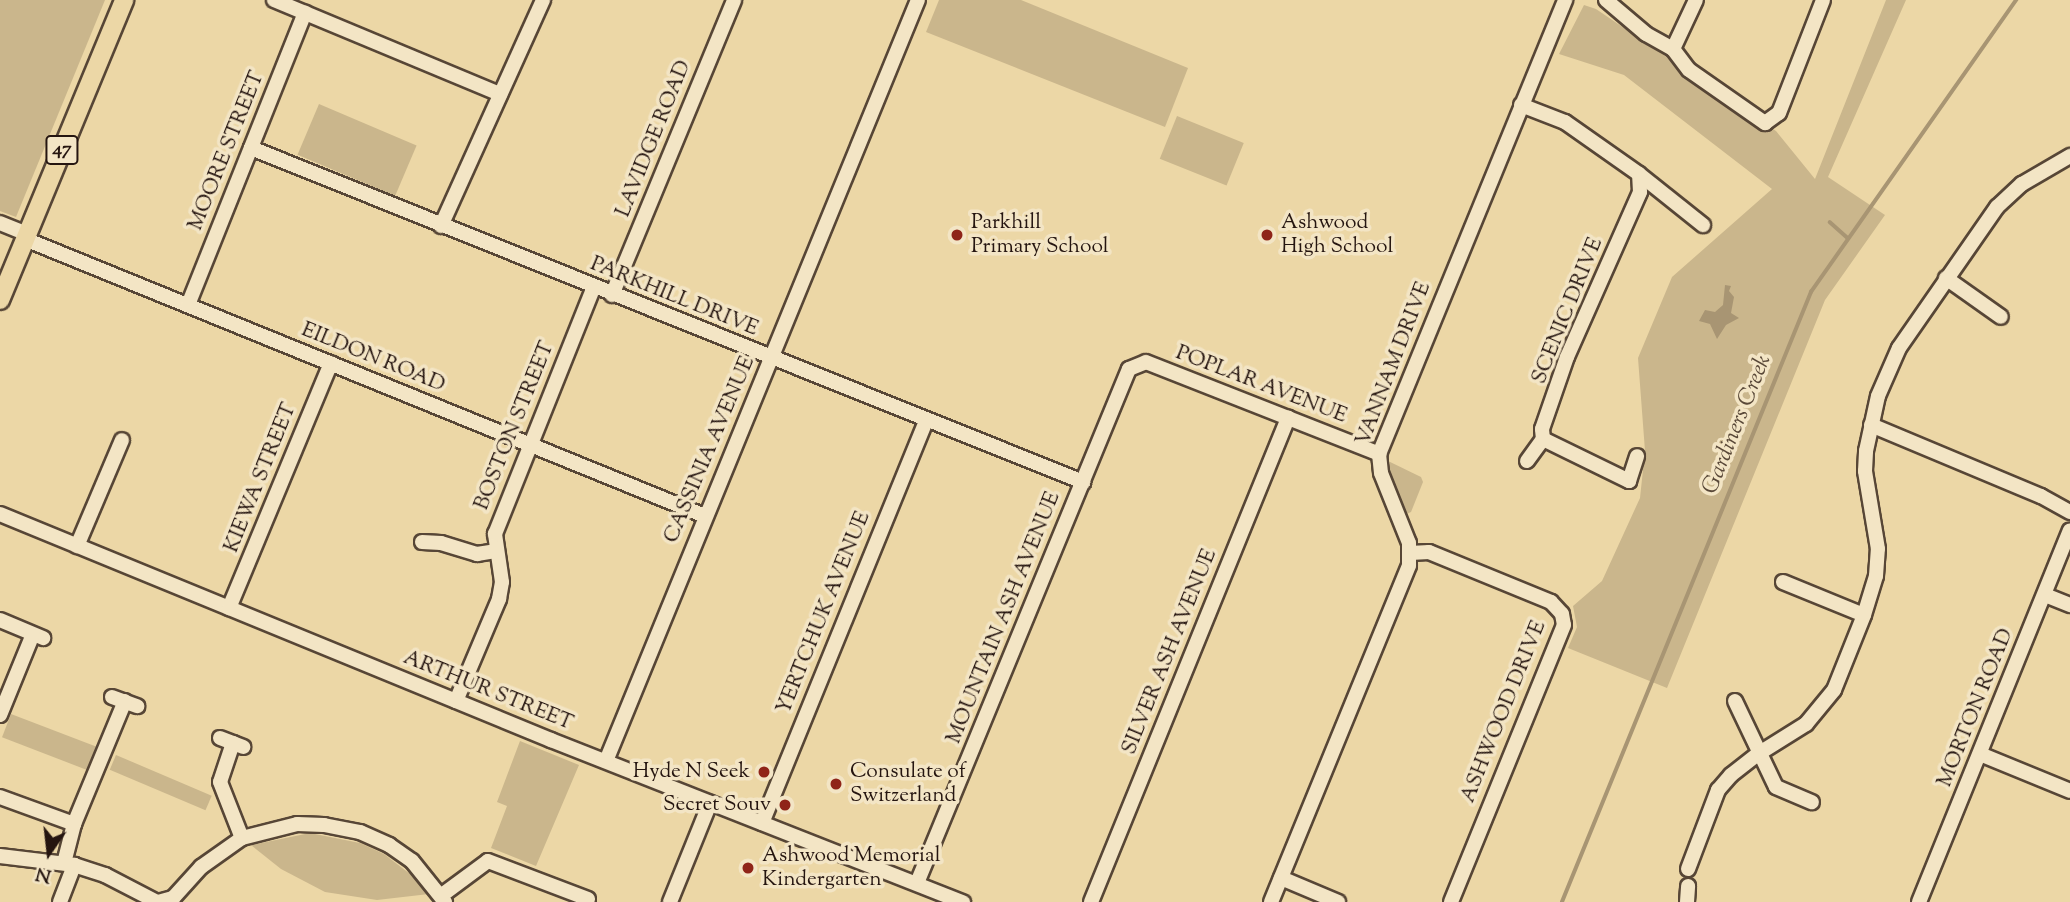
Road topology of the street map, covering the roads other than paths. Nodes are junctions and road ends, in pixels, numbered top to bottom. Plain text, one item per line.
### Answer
1 (124, 0) edge
2 (274, 0) edge
3 (543, 0) edge
4 (734, 0) edge
5 (918, 0) edge
6 (1564, 0) edge
7 (1606, 0) edge
8 (1696, 0) edge
9 (1823, 0) edge
10 (305, 13) junction
11 (1673, 50) junction
12 (500, 94) junction
13 (1521, 105) junction
14 (251, 148) junction
15 (2070, 156) edge
16 (1639, 174) junction
17 (0, 223) edge
18 (1703, 225) dead end
19 (441, 226) junction
20 (26, 236) junction
21 (1946, 278) junction
22 (594, 287) junction
23 (612, 295) junction
24 (0, 300) edge
25 (187, 305) junction
26 (2001, 317) dead end
27 (771, 358) junction
28 (331, 363) junction
29 (1129, 369) joint
30 (1287, 418) junction
31 (926, 421) junction
32 (1870, 429) junction
33 (1543, 439) junction
34 (122, 440) dead end
35 (530, 445) junction
36 (1379, 454) junction
37 (1637, 456) dead end
38 (1527, 461) dead end
39 (1083, 482) junction
40 (2041, 496) junction
41 (2070, 504) edge
42 (2070, 512) edge
43 (0, 514) edge
44 (705, 516) junction
45 (2070, 530) edge
46 (422, 542) dead end
47 (78, 546) junction
48 (497, 551) junction
49 (1410, 553) junction
50 (1783, 582) dead end
51 (2045, 595) junction
52 (2070, 605) edge
53 (229, 608) junction
54 (1864, 615) junction
55 (0, 620) edge
56 (125, 701) dead end
57 (456, 701) junction
58 (1735, 701) dead end
59 (0, 715) edge
60 (232, 743) dead end
61 (1758, 754) junction
62 (1980, 754) junction
63 (606, 761) junction
64 (2070, 791) edge
65 (0, 797) edge
66 (1812, 802) dead end
67 (710, 803) junction
68 (762, 823) junction
69 (74, 824) junction
70 (242, 838) junction
71 (0, 856) edge
72 (69, 864) junction
73 (1688, 869) dead end
74 (1281, 878) junction
75 (917, 883) junction
76 (1688, 886) dead end
77 (130, 896) edge
78 (590, 896) edge
79 (443, 898) edge
80 (60, 902) edge
81 (158, 902) edge
82 (670, 902) edge
83 (962, 902) edge
84 (1091, 902) edge
85 (1271, 902) edge
86 (1338, 902) edge
87 (1451, 902) edge
88 (1687, 902) edge
89 (1919, 902) edge

1 - 20 main road, 47
2 - 10 street
3 - 12 street
4 - 23 street, LAVIDGE ROAD
5 - 27 street, CASSINIA AVENUE
6 - 13 street, VANNAM DRIVE
7 - 11 street
8 - 11 street
9 - 11 street
10 - 12 street
10 - 14 street, MOORE STREET
12 - 19 street
13 - 16 street
13 - 36 street, VANNAM DRIVE
14 - 19 street, PARKHILL DRIVE
14 - 25 street, MOORE STREET
15 - 21 street
16 - 18 street
16 - 33 street, SCENIC DRIVE
17 - 20 street, EILDON ROAD
19 - 22 street, PARKHILL DRIVE
20 - 24 main road, 47
20 - 25 street, EILDON ROAD
21 - 26 street
21 - 32 street
22 - 23 street, PARKHILL DRIVE
22 - 35 street, BOSTON STREET
23 - 27 street, PARKHILL DRIVE
25 - 28 street, EILDON ROAD
27 - 31 street, PARKHILL DRIVE
27 - 44 street, CASSINIA AVENUE
28 - 35 street, EILDON ROAD
28 - 53 street, KIEWA STREET
29 - 30 street, POPLAR AVENUE
29 - 39 street, MOUNTAIN ASH AVENUE
30 - 36 street, POPLAR AVENUE
30 - 84 street, SILVER ASH AVENUE
31 - 39 street, PARKHILL DRIVE
31 - 68 street, YERTCHUK AVENUE
32 - 40 street
32 - 54 street
33 - 37 street
33 - 38 street, SCENIC DRIVE
34 - 47 street
35 - 44 street, EILDON ROAD
35 - 48 street, BOSTON STREET
36 - 49 street, VANNAM DRIVE
39 - 75 street, MOUNTAIN ASH AVENUE
40 - 41 street
40 - 42 street
43 - 47 street, ARTHUR STREET
44 - 63 street, CASSINIA AVENUE
45 - 51 street, MORTON ROAD
46 - 48 street
47 - 53 street, ARTHUR STREET
48 - 57 street, BOSTON STREET
49 - 74 street
49 - 87 street, ASHWOOD DRIVE
50 - 54 street
51 - 52 street
51 - 62 street, MORTON ROAD
53 - 57 street, ARTHUR STREET
54 - 61 street
55 - 59 street
56 - 69 street
57 - 63 street, ARTHUR STREET
58 - 61 street
60 - 70 street
61 - 66 street
61 - 73 street
62 - 64 street
62 - 89 street, MORTON ROAD
63 - 67 street, ARTHUR STREET
65 - 69 street
67 - 68 street, ARTHUR STREET
67 - 82 street
68 - 75 street, ARTHUR STREET
69 - 72 street
70 - 79 street
70 - 81 street
71 - 72 street
72 - 77 street
72 - 80 street
74 - 85 street
74 - 86 street
75 - 83 street, ARTHUR STREET
76 - 88 street
77 - 81 street
78 - 79 street

